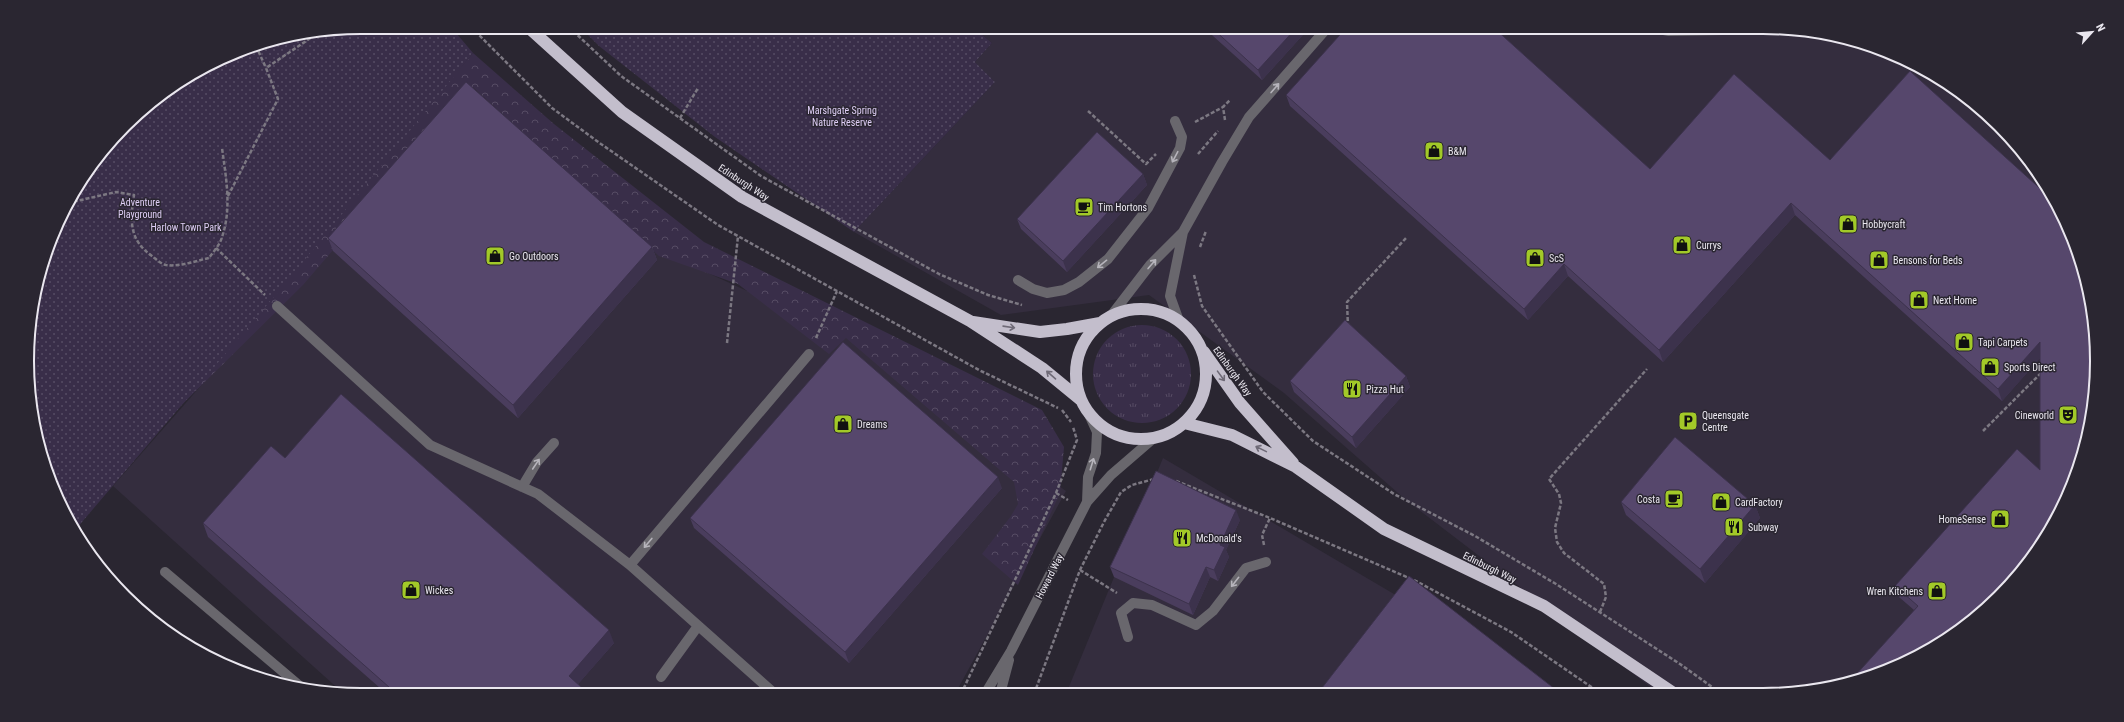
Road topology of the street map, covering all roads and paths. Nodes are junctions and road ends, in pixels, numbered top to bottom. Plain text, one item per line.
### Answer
1 (478, 34) edge
2 (536, 34) edge
3 (576, 34) edge
4 (1322, 34) edge
5 (310, 38) edge
6 (258, 50) edge
7 (266, 68) junction
8 (698, 88) dead end
9 (1230, 100) dead end
10 (1223, 107) junction
11 (1088, 111) dead end
12 (680, 118) junction
13 (1175, 121) dead end
14 (1224, 124) junction
15 (1180, 132) junction
16 (1237, 137) junction
17 (222, 148) dead end
18 (1157, 153) dead end
19 (1194, 159) dead end
20 (228, 197) junction
21 (76, 201) edge
22 (1208, 227) dead end
23 (1183, 232) junction
24 (738, 236) junction
25 (1406, 238) dead end
26 (216, 248) junction
27 (1198, 252) dead end
28 (1193, 272) dead end
29 (1018, 280) dead end
30 (837, 291) junction
31 (1023, 305) dead end
32 (277, 306) joint
33 (1105, 320) junction
34 (970, 321) junction
35 (1179, 321) junction
36 (1349, 331) edge
37 (727, 343) dead end
38 (1198, 344) junction
39 (809, 354) joint
40 (1647, 368) dead end
41 (2044, 370) edge
42 (1084, 405) junction
43 (1184, 423) junction
44 (1983, 431) dead end
45 (1155, 437) junction
46 (554, 443) dead end
47 (1296, 467) junction
48 (1157, 478) edge
49 (1171, 479) edge
50 (522, 488) junction
51 (1087, 502) junction
52 (1270, 518) junction
53 (1266, 562) joint
54 (630, 565) junction
55 (1080, 570) junction
56 (165, 572) dead end
57 (1412, 579) junction
58 (1408, 586) edge
59 (1133, 603) junction
60 (1600, 612) junction
61 (698, 626) junction
62 (1128, 637) dead end
63 (1011, 651) junction
64 (661, 677) dead end
65 (296, 682) edge
66 (767, 688) edge
67 (964, 688) edge
68 (989, 688) edge
69 (1002, 688) edge
70 (1036, 688) edge
71 (1593, 688) edge
72 (1666, 688) edge
73 (1713, 688) edge

1 - 24 path
2 - 34 highway, Edinburgh Way
3 - 12 path
16 -> 4 street
5 - 7 path
6 - 7 path
7 - 20 path
8 - 12 path
9 - 10 path
10 - 14 path
10 - 15 path
11 - 18 path
12 - 31 path
13 - 15 street
14 - 16 path
14 - 19 path
15 -> 29 street
16 - 23 street
17 - 20 path
20 - 26 path
21 - 26 path
22 - 27 path
33 -> 23 street
23 - 35 street
24 - 30 path
24 - 37 path
25 - 36 path
26 - 32 path
28 - 60 path
30 - 39 path
30 - 67 path
32 - 50 street
34 -> 33 highway, Edinburgh Way
33 - 35 highway
33 - 42 highway
42 -> 34 highway, Edinburgh Way
35 - 38 highway
38 - 43 highway
38 -> 47 highway, Edinburgh Way
39 -> 54 street
40 - 60 path
41 - 44 path
42 - 45 highway
51 -> 42 street
43 - 45 highway
47 -> 43 highway, Edinburgh Way
45 - 51 street
50 -> 46 street
47 - 72 highway, Edinburgh Way
48 - 55 path
49 - 52 path
50 - 54 street
51 - 63 street, Howard Way
52 - 53 path
52 - 57 path
53 -> 59 street
54 - 61 street
55 - 59 path
55 - 70 path
56 - 65 street
57 - 58 path
57 - 71 path
59 - 62 street
60 - 73 path
61 - 64 street
61 - 66 street
63 - 68 street, Howard Way
63 - 69 street, Howard Way

